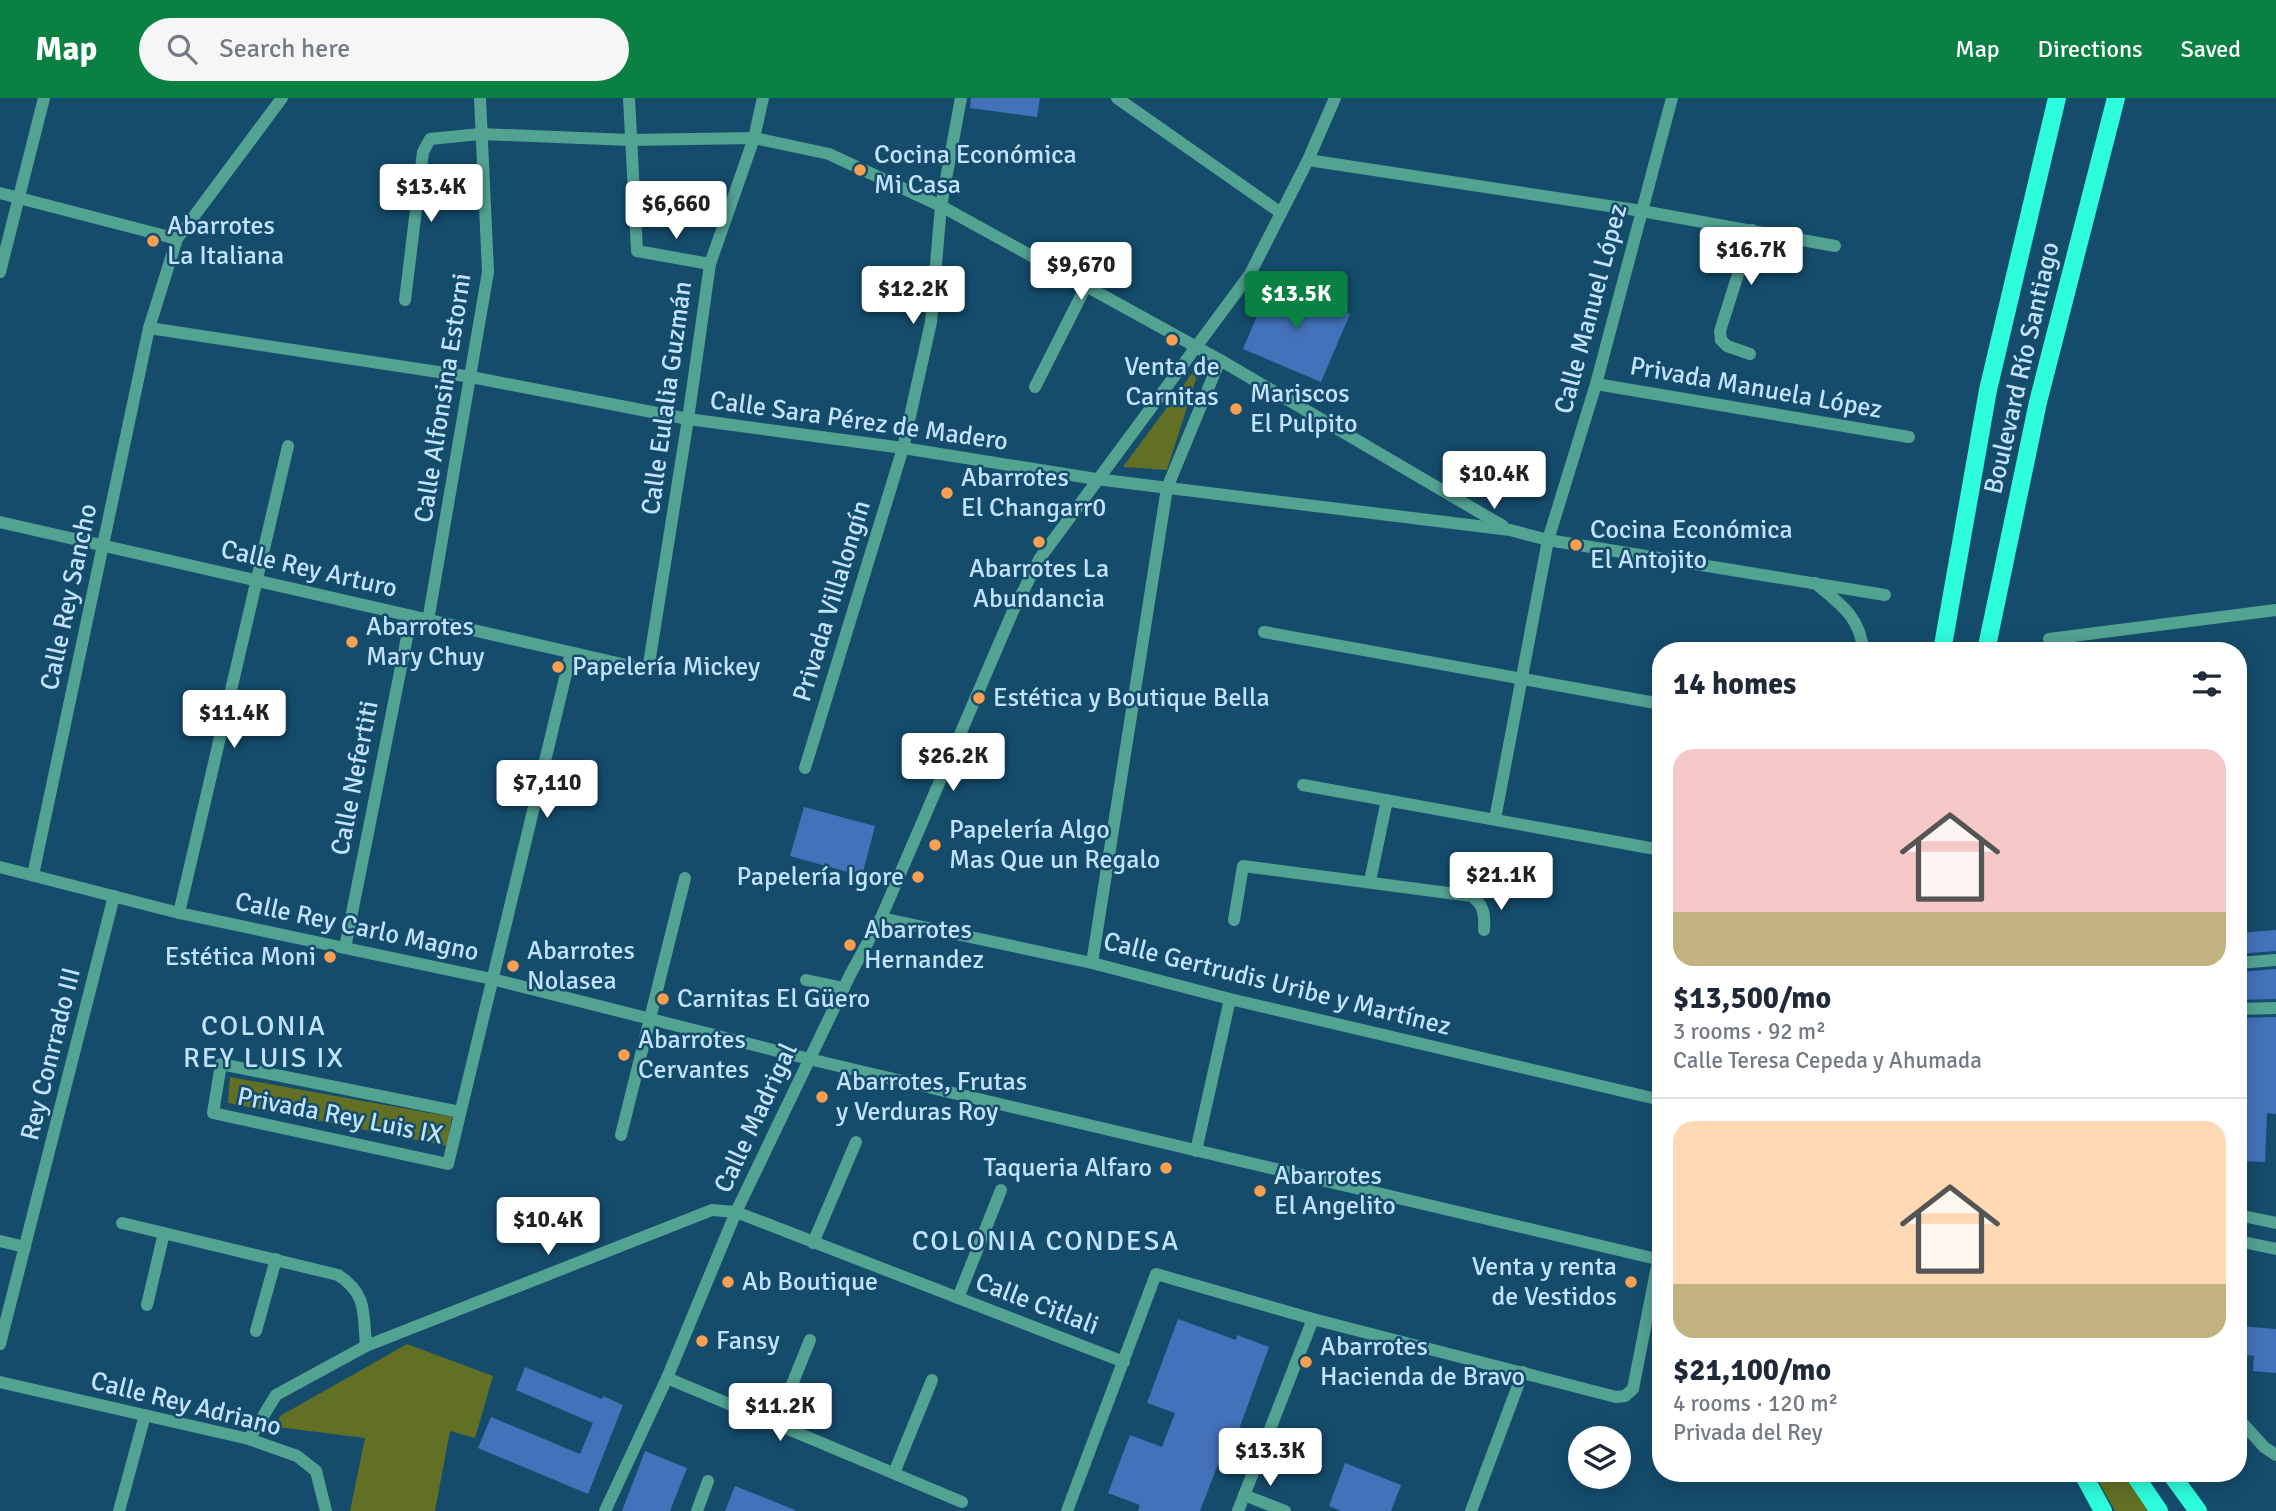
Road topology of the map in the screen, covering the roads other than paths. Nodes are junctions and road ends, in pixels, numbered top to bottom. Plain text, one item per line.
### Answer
1 (44, 98) edge
2 (282, 98) edge
3 (480, 98) edge
4 (629, 98) edge
5 (763, 98) edge
6 (961, 98) edge
7 (1117, 98) edge
8 (1335, 98) edge
9 (1672, 98) edge
10 (2057, 98) edge
11 (2116, 98) edge
12 (480, 134) junction
13 (754, 138) junction
14 (630, 139) junction
15 (1308, 160) junction
16 (0, 193) edge
17 (18, 198) junction
18 (941, 206) junction
19 (1642, 211) junction
20 (1281, 213) junction
21 (1752, 230) junction
22 (177, 239) junction
23 (1835, 246) dead end
24 (710, 264) junction
25 (0, 272) edge
26 (1086, 286) junction
27 (405, 300) dead end
28 (149, 328) junction
29 (1196, 346) junction
30 (1750, 354) dead end
31 (1220, 360) junction
32 (471, 377) junction
33 (1596, 384) junction
34 (1035, 387) dead end
35 (688, 419) junction
36 (1909, 437) dead end
37 (288, 446) dead end
38 (903, 448) junction
39 (1096, 480) junction
40 (1167, 488) junction
41 (0, 522) edge
42 (1510, 530) junction
43 (1548, 540) junction
44 (104, 545) junction
45 (257, 579) junction
46 (1813, 582) junction
47 (1885, 595) dead end
48 (2276, 610) edge
49 (411, 617) junction
50 (428, 621) junction
51 (1264, 632) dead end
52 (2049, 639) dead end
53 (1861, 642) edge
54 (1944, 642) edge
55 (1988, 642) edge
56 (571, 653) junction
57 (648, 670) joint
58 (1521, 680) junction
59 (1652, 702) edge
60 (805, 768) dead end
61 (1303, 785) dead end
62 (1387, 800) junction
63 (1495, 819) junction
64 (1652, 848) edge
65 (0, 867) edge
66 (33, 876) junction
67 (685, 878) dead end
68 (1370, 881) junction
69 (114, 896) junction
70 (179, 913) junction
71 (881, 918) junction
72 (1234, 920) dead end
73 (1485, 930) dead end
74 (345, 948) junction
75 (2276, 960) edge
76 (1092, 962) junction
77 (2247, 962) edge
78 (492, 979) junction
79 (806, 980) dead end
80 (844, 988) junction
81 (1230, 999) junction
82 (2276, 1008) edge
83 (2247, 1009) edge
84 (650, 1020) junction
85 (809, 1059) junction
86 (1652, 1098) edge
87 (460, 1111) junction
88 (621, 1135) dead end
89 (856, 1142) dead end
90 (1196, 1151) junction
91 (1001, 1190) dead end
92 (736, 1212) junction
93 (2247, 1217) edge
94 (122, 1223) dead end
95 (2276, 1223) edge
96 (164, 1233) junction
97 (0, 1241) edge
98 (813, 1243) junction
99 (2247, 1243) edge
100 (25, 1247) junction
101 (2276, 1249) edge
102 (1652, 1258) edge
103 (276, 1259) junction
104 (958, 1298) junction
105 (1652, 1298) edge
106 (147, 1305) dead end
107 (1313, 1319) junction
108 (256, 1331) dead end
109 (810, 1340) dead end
110 (0, 1345) edge
111 (366, 1346) junction
112 (1124, 1362) junction
113 (1523, 1372) junction
114 (667, 1378) junction
115 (932, 1380) dead end
116 (0, 1382) edge
117 (145, 1415) junction
118 (776, 1424) junction
119 (2247, 1426) edge
120 (249, 1439) junction
121 (2270, 1445) edge
122 (2276, 1455) edge
123 (894, 1473) junction
124 (708, 1481) dead end
125 (2088, 1482) edge
126 (2139, 1482) edge
127 (2177, 1482) edge
128 (1244, 1495) junction
129 (962, 1502) dead end
130 (119, 1511) edge
131 (326, 1511) edge
132 (605, 1511) edge
133 (696, 1511) edge
134 (1067, 1511) edge
135 (1238, 1511) edge
136 (1285, 1511) edge
137 (1471, 1511) edge
138 (2104, 1511) edge
139 (2159, 1511) edge
140 (2198, 1511) edge

1 - 17 street
2 - 22 street, Calle Rey Sancho
3 - 12 street, Calle Alfonsina Estorni
4 - 14 street
5 - 13 street, Calle Eulalia Guzmán
6 - 18 street, Privada Villalongín
7 - 20 street
8 - 15 street, Calle Madrigal
9 - 19 street, Calle Manuel López
10 - 54 main road, Boulevard Río Santiago
11 - 55 main road, Boulevard Río Santiago
12 - 14 street
12 - 27 street
12 - 32 street, Calle Alfonsina Estorni
13 - 14 street
13 - 18 street
13 - 24 street, Calle Eulalia Guzmán
14 - 24 street
15 - 19 street
15 - 20 street, Calle Madrigal
16 - 17 street
17 - 22 street
17 - 25 street
18 - 26 street
18 - 38 street, Privada Villalongín
19 - 21 street
19 - 33 street, Calle Manuel López
20 - 29 street, Calle Madrigal
21 - 23 street
21 - 30 street
22 - 28 street, Calle Rey Sancho
24 - 35 street, Calle Eulalia Guzmán
26 - 29 street
26 - 34 street
28 - 32 street, Calle Sara Pérez de Madero
28 - 44 street, Calle Rey Sancho
29 - 31 street
29 - 39 street, Calle Madrigal
31 - 40 street
31 - 42 street
32 - 35 street, Calle Sara Pérez de Madero
32 - 50 street, Calle Alfonsina Estorni
33 - 36 street, Privada Manuela López
33 - 43 street, Calle Manuel López
35 - 38 street, Calle Sara Pérez de Madero
35 - 57 street, Calle Eulalia Guzmán
37 - 45 street
38 - 39 street, Calle Sara Pérez de Madero
38 - 60 street, Privada Villalongín
39 - 40 street, Calle Sara Pérez de Madero
39 - 71 street, Calle Madrigal
40 - 42 street, Calle Sara Pérez de Madero
40 - 76 street
41 - 44 street, Calle Rey Arturo
42 - 43 street, Calle Sara Pérez de Madero
43 - 46 street, Calle Sara Pérez de Madero
43 - 58 street, Calle Manuel López
44 - 45 street, Calle Rey Arturo
44 - 66 street, Calle Rey Sancho
45 - 49 street, Calle Rey Arturo
45 - 70 street
46 - 47 street, Calle Sara Pérez de Madero
46 - 53 street
48 - 52 street
49 - 50 street, Calle Rey Arturo
49 - 74 street, Calle Nefertiti
50 - 56 street, Calle Rey Arturo
51 - 58 street
56 - 57 street, Calle Rey Arturo
56 - 78 street, Privada Rey Luis IX
58 - 59 street
58 - 63 street, Calle Manuel López
61 - 62 street
62 - 63 street
62 - 68 street
63 - 64 street
65 - 66 street, Calle Rey Carlo Magno
66 - 69 street, Calle Rey Carlo Magno
67 - 84 street
68 - 72 street
68 - 73 street
69 - 70 street, Calle Rey Carlo Magno
69 - 100 street, Rey Conrrado III
70 - 74 street, Calle Rey Carlo Magno
71 - 76 street, Calle Gertrudis Uribe y Martínez
71 - 80 street, Calle Madrigal
74 - 78 street, Calle Rey Carlo Magno
75 - 77 street
76 - 81 street, Calle Gertrudis Uribe y Martínez
78 - 84 street, Calle Rey Carlo Magno
78 - 87 street, Privada Rey Luis IX
79 - 80 street
80 - 85 street, Calle Madrigal
81 - 86 street, Calle Gertrudis Uribe y Martínez
81 - 90 street
82 - 83 street
84 - 85 street, Calle Rey Carlo Magno
84 - 88 street
85 - 90 street, Calle Rey Carlo Magno
85 - 92 street, Calle Madrigal
87 - 87 street, Privada Rey Luis IX
89 - 98 street
90 - 102 street, Calle Rey Carlo Magno
91 - 104 street
92 - 98 street, Calle Citlali
92 - 111 street
92 - 114 street, Calle Madrigal
93 - 95 street
94 - 96 street
96 - 103 street
96 - 106 street
97 - 100 street
98 - 104 street, Calle Citlali
99 - 101 street
100 - 110 street, Rey Conrrado III
103 - 108 street
103 - 111 street
104 - 112 street, Calle Citlali
105 - 113 street
107 - 112 street
107 - 113 street
107 - 128 street
109 - 118 street
111 - 120 street
112 - 134 street
113 - 137 street
114 - 118 street
114 - 132 street, Calle Madrigal
115 - 123 street
116 - 117 street, Calle Rey Adriano
117 - 120 street, Calle Rey Adriano
117 - 130 street
118 - 123 street
119 - 121 street
120 - 131 street, Calle Rey Adriano
121 - 122 street
123 - 129 street
124 - 133 street
125 - 138 main road
126 - 139 main road
127 - 140 main road
128 - 135 street
128 - 136 street

